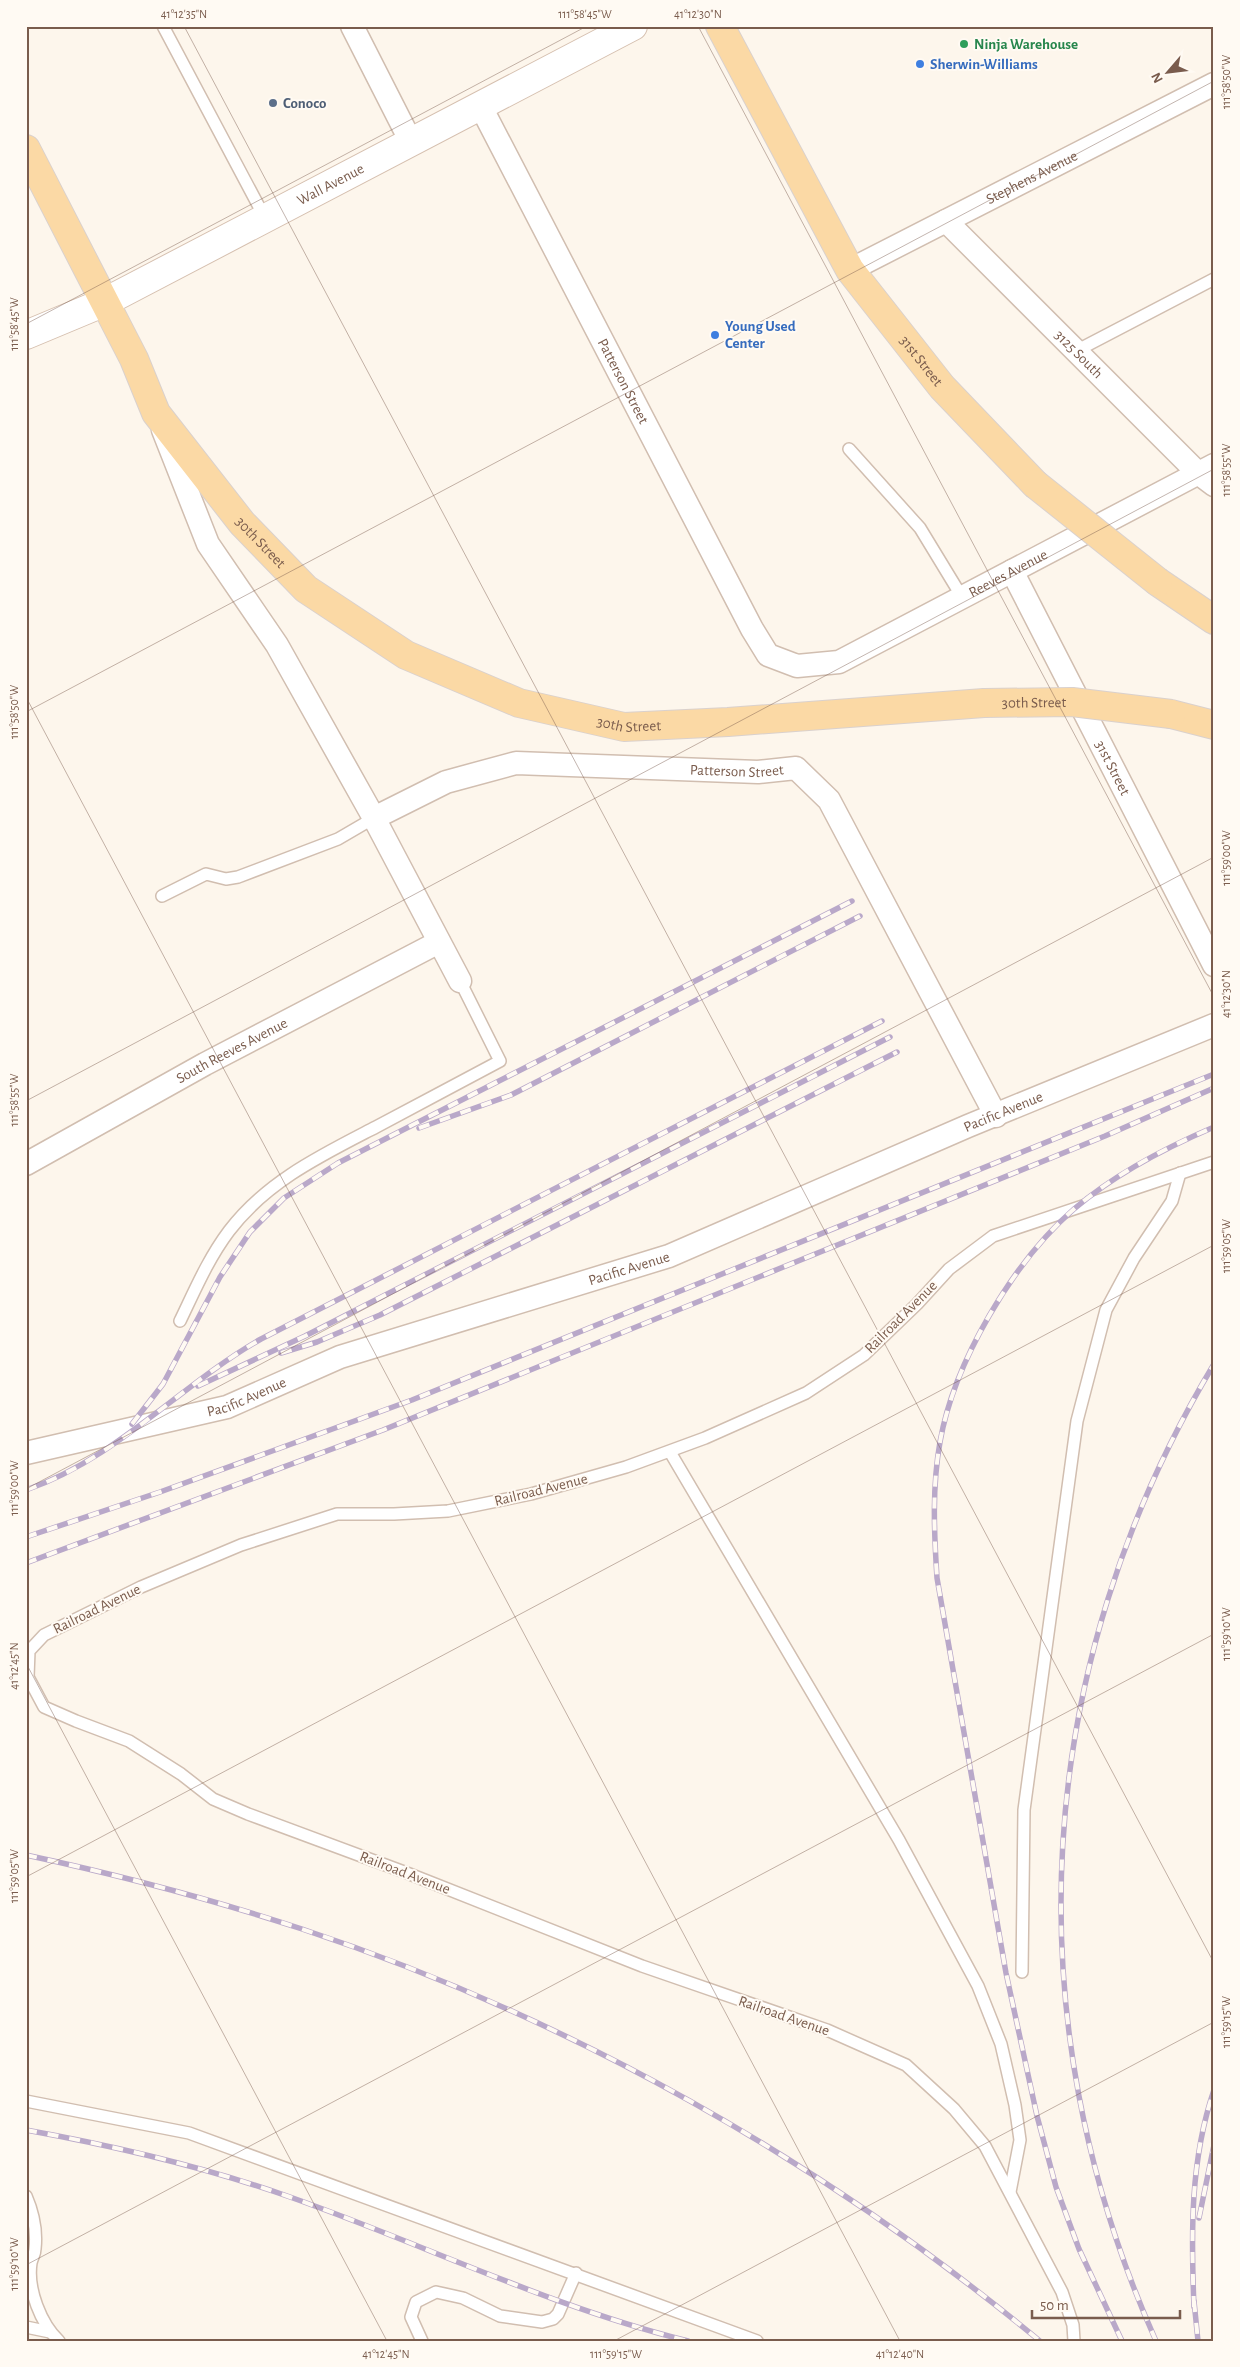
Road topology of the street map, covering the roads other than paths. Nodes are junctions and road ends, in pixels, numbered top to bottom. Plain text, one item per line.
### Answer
1 (163, 26) edge
2 (352, 26) edge
3 (632, 26) edge
4 (720, 26) edge
5 (1214, 84) edge
6 (480, 105) junction
7 (411, 142) junction
8 (26, 149) edge
9 (265, 218) junction
10 (946, 221) junction
11 (850, 270) junction
12 (1214, 279) edge
13 (105, 302) junction
14 (26, 335) edge
15 (1076, 351) junction
16 (156, 413) junction
17 (849, 449) dead end
18 (1208, 474) edge
19 (1012, 570) junction
20 (962, 597) junction
21 (1214, 620) edge
22 (797, 666) joint
23 (1214, 725) edge
24 (374, 818) junction
25 (162, 896) dead end
26 (439, 942) junction
27 (1214, 965) edge
28 (460, 981) joint
29 (1214, 1025) edge
30 (996, 1116) junction
31 (1214, 1162) edge
32 (26, 1164) edge
33 (1180, 1172) junction
34 (180, 1321) dead end
35 (670, 1452) junction
36 (26, 1453) edge
37 (1022, 1972) dead end
38 (26, 2101) edge
39 (1010, 2192) junction
40 (26, 2196) edge
41 (576, 2274) junction
42 (26, 2327) edge
43 (50, 2332) junction
44 (59, 2341) edge
45 (422, 2341) edge
46 (758, 2341) edge
47 (1074, 2341) edge

1 - 9 lane
2 - 7 street
3 - 6 main road, Wall Avenue
4 - 11 main road, 31st Street
5 - 10 street, Stephens Avenue
6 - 7 main road, Wall Avenue
6 - 22 street, Patterson Street
7 - 9 main road, Wall Avenue
8 - 13 main road, 30th Street
9 - 13 main road, Wall Avenue
10 - 11 street, Stephens Avenue
10 - 15 street, 3125 South
11 - 21 main road, 31st Street, bridge
12 - 15 lane
13 - 14 main road, Wall Avenue
13 - 16 main road, 30th Street
15 - 18 street, 3125 South
16 - 23 main road, 30th Street, bridge
16 - 24 street, 30th Street
17 - 20 lane
18 - 19 street, Reeves Avenue
19 - 20 street, Reeves Avenue
19 - 27 street, 31st Street
20 - 22 street, Reeves Avenue
24 - 25 lane
24 - 26 street, 30th Street
24 - 30 street, Patterson Street
26 - 28 street, 30th Street
26 - 32 street, South Reeves Avenue
28 - 34 lane
29 - 30 street, Pacific Avenue
30 - 36 street, Pacific Avenue
31 - 33 lane, Railroad Avenue
33 - 35 lane, Railroad Avenue
33 - 37 lane
35 - 39 lane
35 - 39 lane, Railroad Avenue
38 - 41 lane
39 - 47 lane, Railroad Avenue
40 - 43 lane
41 - 45 lane
41 - 46 lane
42 - 43 lane
43 - 44 lane

